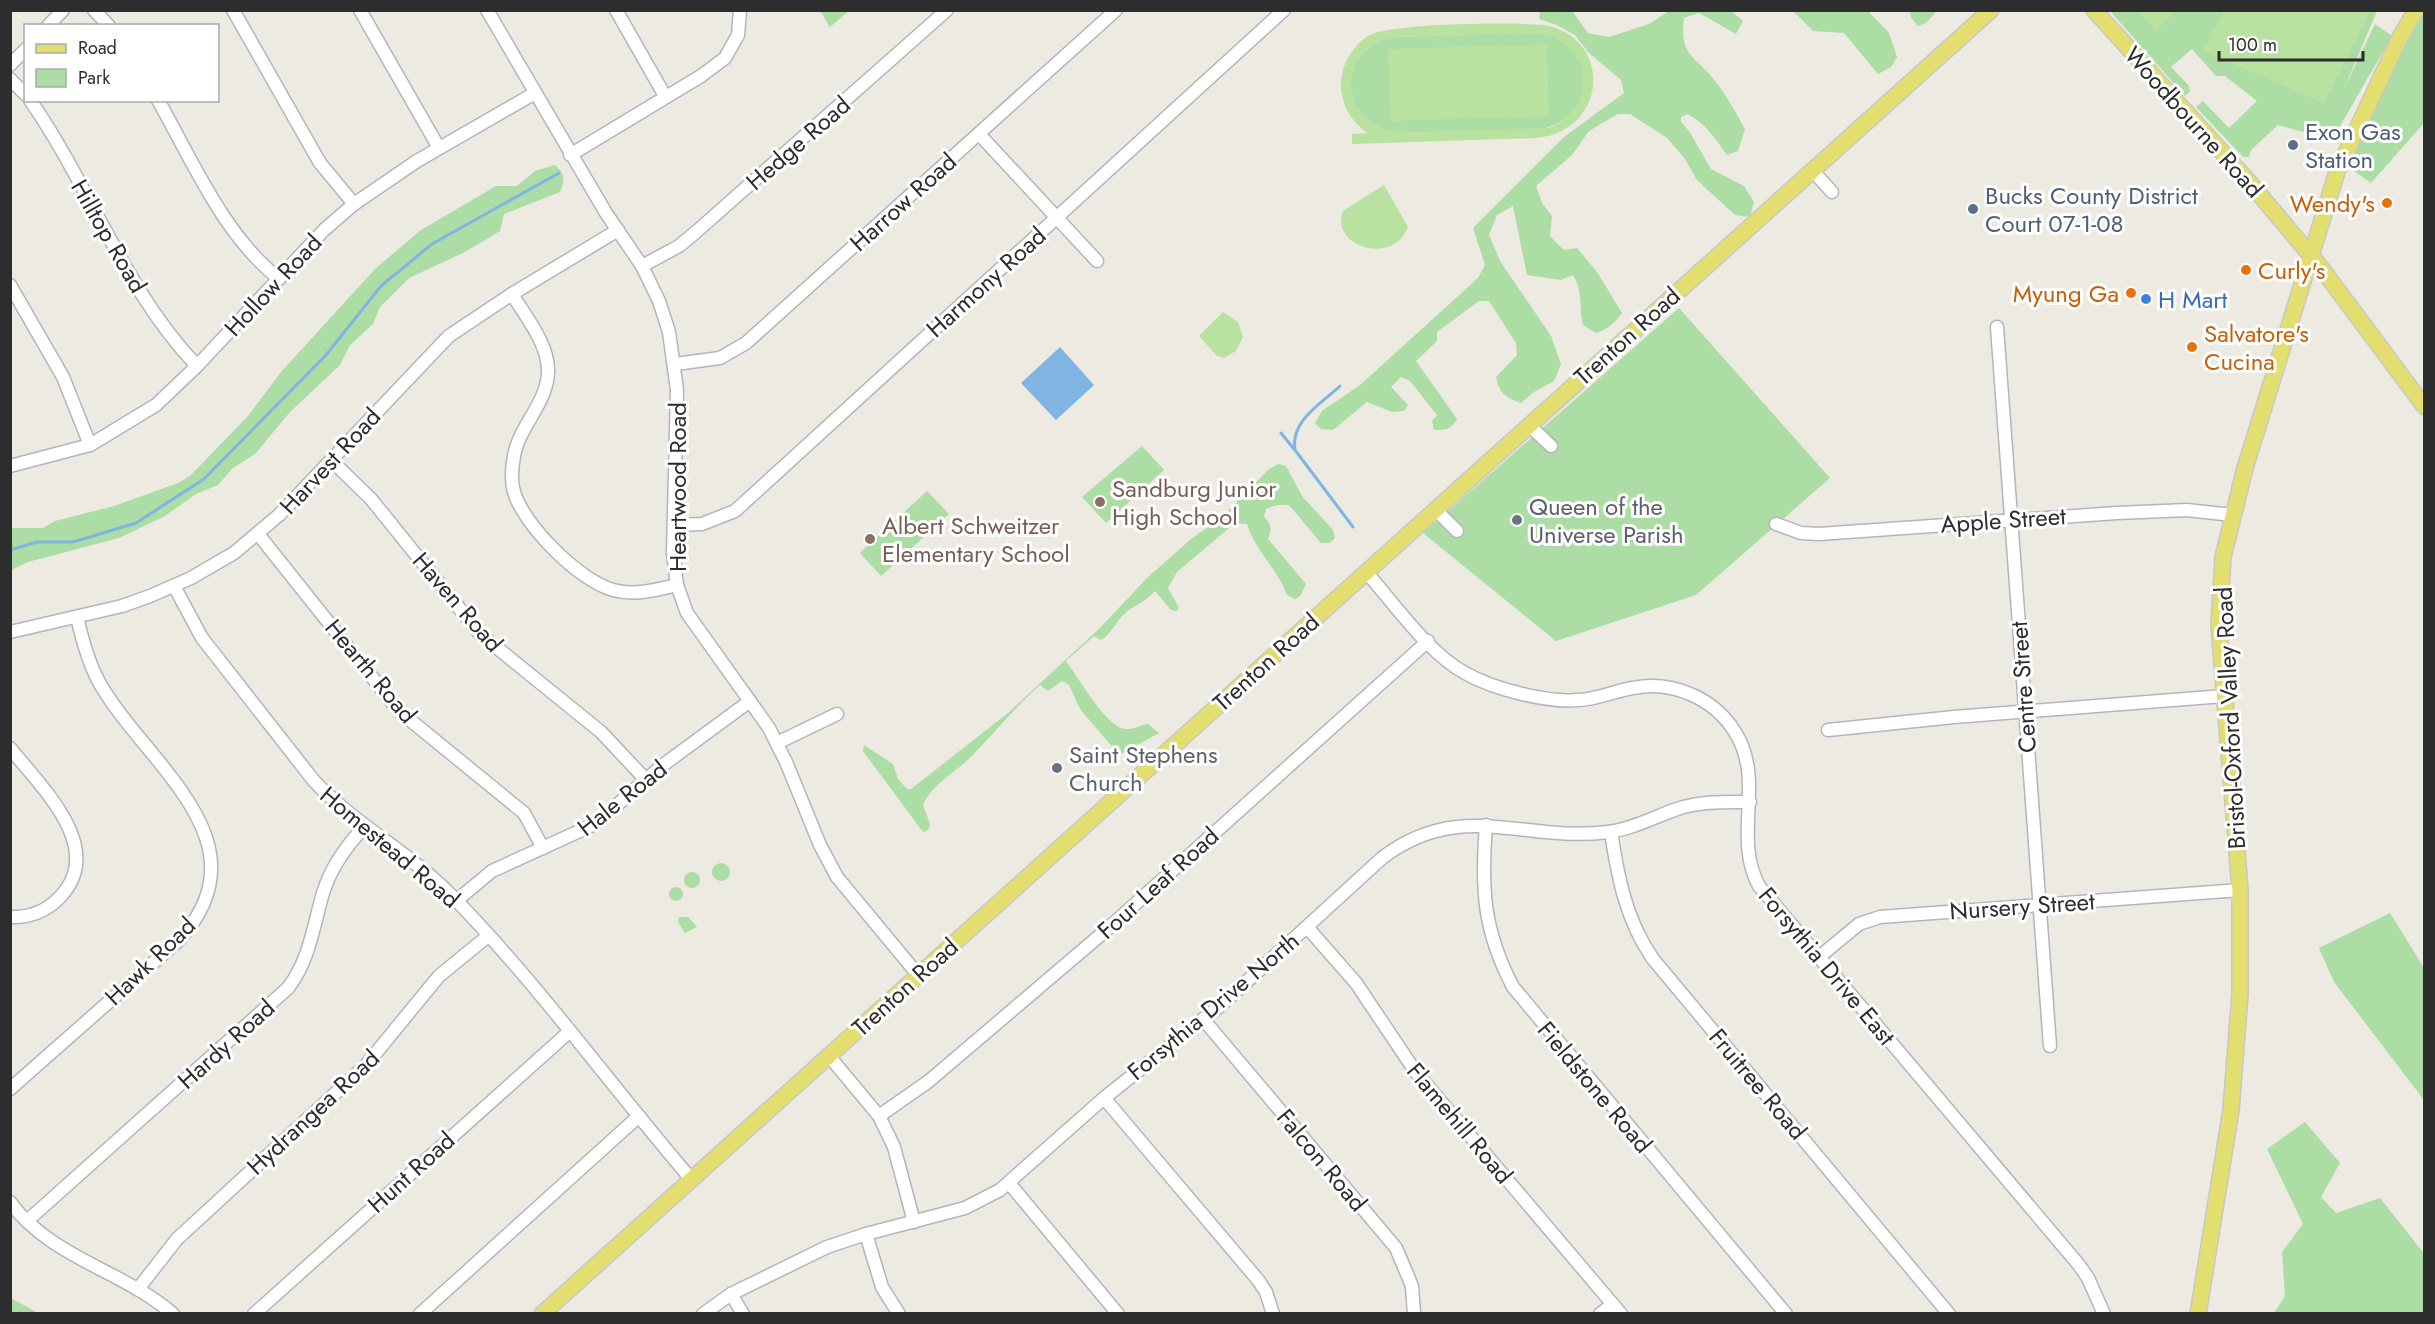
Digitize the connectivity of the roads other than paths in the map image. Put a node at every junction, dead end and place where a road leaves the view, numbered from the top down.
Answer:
1 (63, 10) edge
2 (94, 10) edge
3 (233, 10) edge
4 (360, 10) edge
5 (487, 10) edge
6 (616, 10) edge
7 (740, 10) edge
8 (948, 10) edge
9 (1116, 10) edge
10 (1284, 10) edge
11 (1991, 10) edge
12 (2094, 10) edge
13 (2416, 10) edge
14 (50, 24) edge
15 (107, 24) edge
16 (24, 51) edge
17 (10, 65) edge
18 (10, 80) edge
19 (24, 93) edge
20 (535, 93) junction
21 (665, 96) junction
22 (31, 102) edge
23 (159, 102) edge
24 (979, 134) junction
25 (439, 148) junction
26 (570, 155) junction
27 (1812, 170) junction
28 (1832, 192) dead end
29 (354, 204) junction
30 (1057, 218) junction
31 (618, 231) junction
32 (2310, 255) junction
33 (1097, 261) dead end
34 (642, 267) junction
35 (279, 279) junction
36 (10, 285) edge
37 (512, 294) junction
38 (1997, 327) dead end
39 (675, 364) junction
40 (197, 366) junction
41 (2424, 406) edge
42 (1529, 425) junction
43 (90, 445) junction
44 (1551, 446) dead end
45 (332, 461) junction
46 (10, 466) edge
47 (1436, 510) junction
48 (2232, 515) junction
49 (2011, 519) junction
50 (1776, 524) dead end
51 (674, 525) junction
52 (1457, 531) dead end
53 (258, 534) junction
54 (1366, 572) junction
55 (677, 585) junction
56 (174, 586) junction
57 (77, 617) junction
58 (10, 632) edge
59 (1428, 641) junction
60 (2224, 696) junction
61 (750, 701) junction
62 (2025, 711) junction
63 (837, 714) dead end
64 (1828, 730) dead end
65 (777, 743) junction
66 (10, 748) edge
67 (646, 780) junction
68 (1750, 802) junction
69 (1486, 825) junction
70 (365, 826) junction
71 (1611, 832) junction
72 (543, 848) junction
73 (2240, 890) junction
74 (456, 901) junction
75 (2038, 904) junction
76 (10, 917) edge
77 (1307, 927) junction
78 (488, 936) junction
79 (1818, 958) junction
80 (919, 976) junction
81 (1203, 1019) junction
82 (569, 1032) junction
83 (2050, 1046) dead end
84 (829, 1056) junction
85 (10, 1089) edge
86 (1104, 1098) junction
87 (639, 1116) junction
88 (879, 1116) junction
89 (691, 1179) junction
90 (1009, 1183) junction
91 (10, 1202) edge
92 (27, 1221) junction
93 (914, 1222) junction
94 (866, 1234) junction
95 (138, 1288) junction
96 (731, 1294) junction
97 (1617, 1309) edge
98 (173, 1314) edge
99 (254, 1314) edge
100 (420, 1314) edge
101 (542, 1314) edge
102 (703, 1314) edge
103 (743, 1314) edge
104 (899, 1314) edge
105 (1118, 1314) edge
106 (1273, 1314) edge
107 (1414, 1314) edge
108 (1600, 1314) edge
109 (1786, 1314) edge
110 (1949, 1314) edge
111 (2104, 1314) edge
112 (2198, 1314) edge

1 - 14 street
2 - 15 street
3 - 29 street
4 - 25 street
5 - 20 street, Heartwood Road
6 - 21 street
7 - 21 street
8 - 34 street, Hedge Road
9 - 24 street, Harrow Road
10 - 30 street, Harmony Road
11 - 27 main road, Trenton Road
12 - 32 main road, Woodbourne Road
13 - 32 main road, Bristol-Oxford Valley Road
16 - 17 street
18 - 19 street
20 - 25 street, Hollow Road
20 - 26 street, Heartwood Road
21 - 26 street
22 - 40 street, Hilltop Road
23 - 35 street
24 - 30 street
24 - 39 street, Harrow Road
25 - 29 street, Hollow Road
26 - 31 street, Heartwood Road
27 - 28 street
27 - 42 main road, Trenton Road
29 - 35 street, Hollow Road
30 - 33 street
30 - 51 street, Harmony Road
31 - 34 street, Heartwood Road
31 - 37 street, Harvest Road
32 - 41 main road, Woodbourne Road
32 - 48 main road, Bristol-Oxford Valley Road
34 - 39 street, Heartwood Road
35 - 40 street, Hollow Road
36 - 43 street
37 - 45 street, Harvest Road
37 - 55 street
38 - 49 street, Centre Street
39 - 51 street, Heartwood Road
40 - 43 street, Hollow Road
42 - 44 street
42 - 47 main road, Trenton Road
43 - 46 street, Hollow Road
45 - 53 street, Harvest Road
45 - 67 street, Haven Road
47 - 52 street
47 - 54 main road, Trenton Road
48 - 49 street, Apple Street
48 - 60 main road, Bristol-Oxford Valley Road
49 - 50 street, Apple Street
49 - 62 street, Centre Street
51 - 55 street, Heartwood Road
53 - 56 street, Harvest Road
53 - 72 street, Hearth Road
54 - 59 street, Forsythia Drive East
54 - 80 main road, Trenton Road
55 - 61 street, Heartwood Road
56 - 57 street, Harvest Road
56 - 70 street, Homestead Road
57 - 58 street, Harvest Road
57 - 85 street, Hawk Road
59 - 68 street, Forsythia Drive East
59 - 88 street, Four Leaf Road
60 - 62 street
60 - 73 main road, Bristol-Oxford Valley Road
61 - 65 street, Heartwood Road
61 - 67 street, Hale Road
62 - 64 street
62 - 75 street, Centre Street
63 - 65 street
65 - 80 street, Heartwood Road
66 - 76 street
67 - 72 street, Hale Road
68 - 71 street, Forsythia Drive North
68 - 79 street, Forsythia Drive East
69 - 71 street, Forsythia Drive North
69 - 77 street, Forsythia Drive North
69 - 109 street, Fieldstone Road
70 - 74 street, Homestead Road
70 - 92 street, Hardy Road
71 - 110 street, Fruitree Road
72 - 74 street, Hale Road
73 - 75 street, Nursery Street
73 - 112 main road, Bristol-Oxford Valley Road
74 - 78 street, Homestead Road
75 - 79 street, Nursery Street
75 - 83 street, Centre Street
77 - 81 street, Forsythia Drive North
77 - 97 street, Flamehill Road
78 - 82 street, Homestead Road
78 - 95 street, Hydrangea Road
79 - 111 street, Forsythia Drive East
80 - 84 main road, Trenton Road
81 - 86 street, Forsythia Drive North
81 - 107 street, Falcon Road
82 - 87 street, Homestead Road
82 - 99 street, Hunt Road
84 - 88 street
84 - 89 main road, Trenton Road
86 - 90 street, Forsythia Drive North
86 - 106 street
87 - 89 street, Homestead Road
87 - 100 street
88 - 93 street
89 - 101 main road, Trenton Road
90 - 93 street, Forsythia Drive North
90 - 105 street
91 - 92 street
92 - 95 street
93 - 94 street, Forsythia Drive North
94 - 96 street, Forsythia Drive North
94 - 104 street
95 - 98 street
96 - 102 street, Forsythia Drive North
96 - 103 street
97 - 108 street

